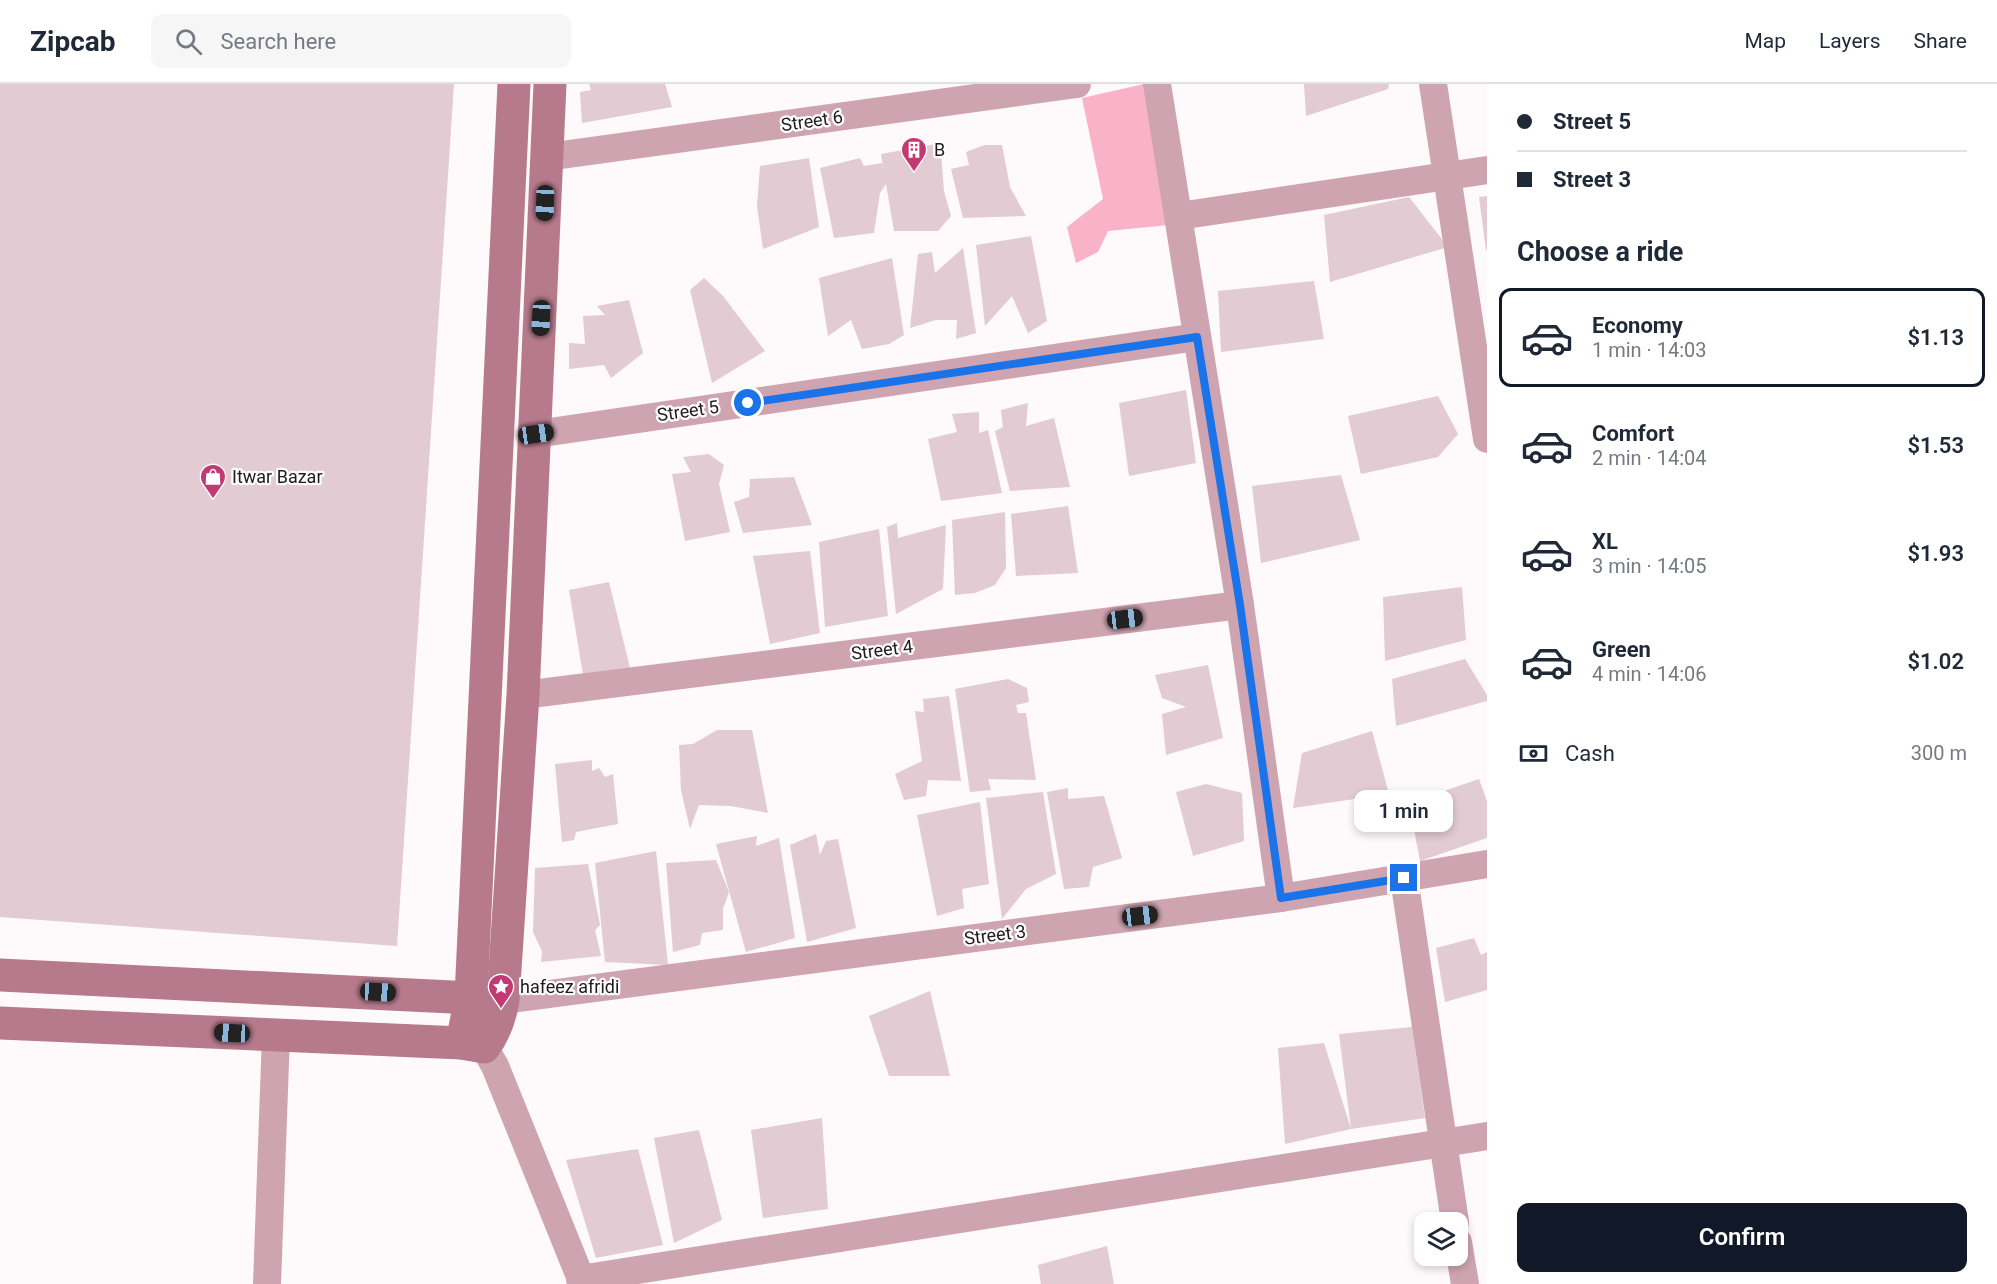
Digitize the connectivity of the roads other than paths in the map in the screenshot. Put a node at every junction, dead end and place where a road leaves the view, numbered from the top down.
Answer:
1 (514, 84) edge
2 (550, 84) edge
3 (1077, 84) edge
4 (1157, 84) edge
5 (1433, 84) edge
6 (547, 157) junction
7 (1487, 170) edge
8 (1448, 176) junction
9 (1179, 216) junction
10 (1197, 337) junction
11 (536, 434) junction
12 (1487, 440) edge
13 (1240, 605) junction
14 (523, 695) junction
15 (1487, 864) edge
16 (1404, 878) junction
17 (1281, 898) junction
18 (0, 975) edge
19 (55, 977) junction
20 (471, 997) junction
21 (503, 1000) junction
22 (0, 1023) edge
23 (55, 1025) junction
24 (276, 1035) junction
25 (473, 1045) junction
26 (1487, 1136) edge
27 (1443, 1143) junction
28 (1453, 1212) edge
29 (1461, 1266) edge
30 (581, 1282) edge
31 (267, 1284) edge
32 (1464, 1284) edge

1 - 20 main road
2 - 6 main road
3 - 6 street, Street 6
4 - 9 street
5 - 8 street
6 - 11 main road
7 - 8 street
8 - 9 street
8 - 12 street
9 - 10 street
10 - 11 street, Street 5
10 - 13 street
11 - 14 main road
13 - 14 street, Street 4
13 - 17 street
14 - 21 main road
15 - 16 street, Street 3
16 - 17 street, Street 3
16 - 27 street
17 - 21 street, Street 3
18 - 19 main road
19 - 20 main road
19 - 23 main road
20 - 21 main road
20 - 25 main road
21 - 25 main road
22 - 23 main road
23 - 24 main road
24 - 25 main road
24 - 31 street
25 - 30 street
26 - 27 street
27 - 28 street
27 - 30 street
29 - 32 street

